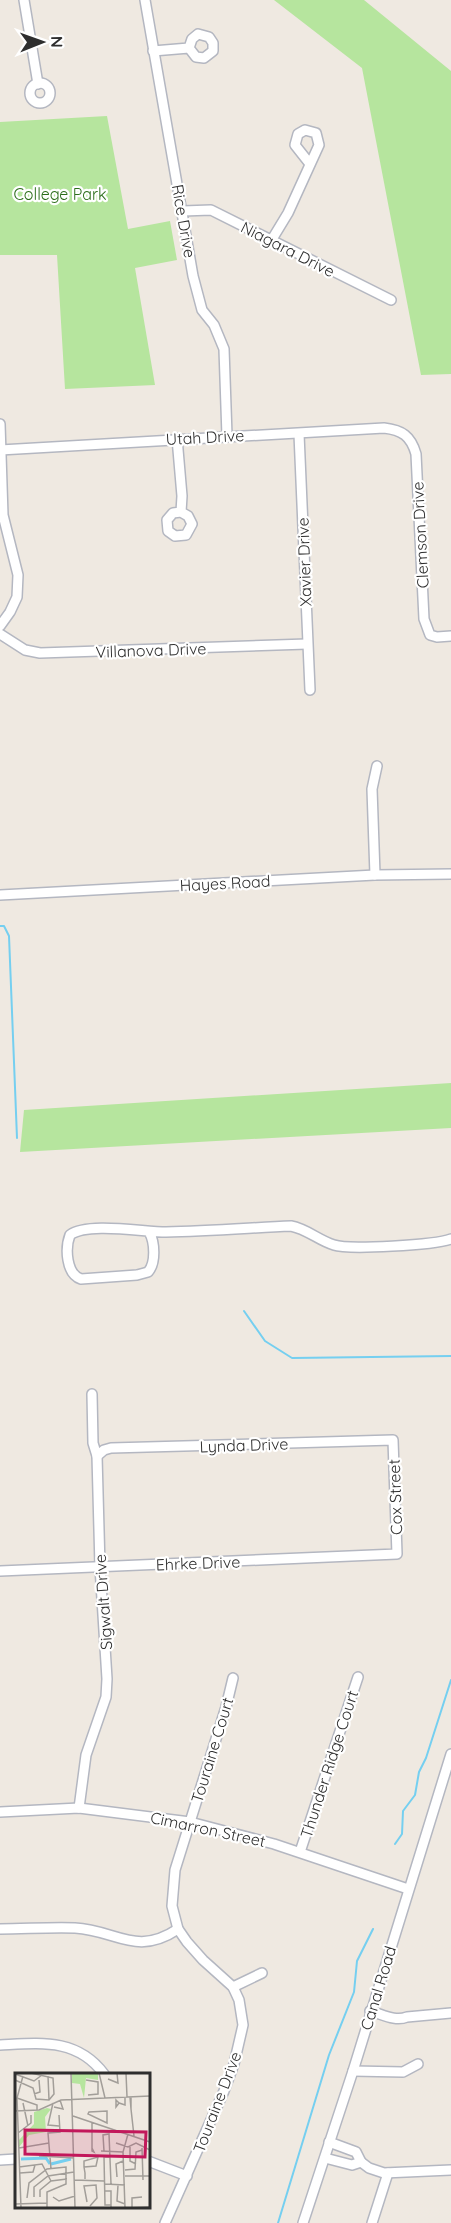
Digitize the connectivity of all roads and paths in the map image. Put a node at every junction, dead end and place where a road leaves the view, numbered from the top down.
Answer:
1 (24, 0) edge
2 (145, 0) edge
3 (189, 48) dead end
4 (153, 51) junction
5 (38, 84) dead end
6 (309, 164) dead end
7 (183, 211) junction
8 (271, 241) junction
9 (391, 300) dead end
10 (0, 424) edge
11 (299, 434) junction
12 (227, 436) junction
13 (408, 437) joint
14 (177, 438) junction
15 (1, 450) edge
16 (181, 512) dead end
17 (0, 626) edge
18 (0, 634) edge
19 (451, 636) edge
20 (307, 644) junction
21 (310, 690) dead end
22 (377, 766) dead end
23 (451, 874) edge
24 (375, 875) junction
25 (0, 895) edge
26 (149, 1232) junction
27 (451, 1239) edge
28 (92, 1394) dead end
29 (393, 1440) joint
30 (97, 1456) junction
31 (397, 1554) joint
32 (100, 1567) junction
33 (0, 1571) edge
34 (358, 1677) dead end
35 (232, 1678) dead end
36 (451, 1754) edge
37 (79, 1808) junction
38 (0, 1812) edge
39 (190, 1822) junction
40 (300, 1852) junction
41 (408, 1889) junction
42 (0, 1929) edge
43 (178, 1929) junction
44 (262, 1973) dead end
45 (232, 1987) junction
46 (370, 2011) junction
47 (451, 2013) edge
48 (0, 2045) edge
49 (418, 2064) dead end
50 (353, 2071) junction
51 (103, 2073) edge
52 (329, 2142) junction
53 (325, 2158) junction
54 (15, 2159) edge
55 (0, 2160) edge
56 (150, 2162) edge
57 (361, 2162) junction
58 (451, 2170) edge
59 (388, 2173) junction
60 (187, 2176) junction
61 (165, 2223) edge
62 (303, 2223) edge
63 (372, 2223) edge

1 - 5 street
2 - 4 street, Rice Drive
3 - 4 street
4 - 7 street, Rice Drive
6 - 8 street
7 - 8 street, Niagara Drive
7 - 12 street, Rice Drive
8 - 9 street, Niagara Drive
10 - 15 street
11 - 12 street, Utah Drive
11 - 13 street, Utah Drive
11 - 20 street, Xavier Drive
12 - 14 street, Utah Drive
13 - 19 street, Clemson Drive
14 - 15 street, Utah Drive
14 - 16 street
15 - 17 street
18 - 20 street, Villanova Drive
20 - 21 street, Xavier Drive
22 - 24 street
23 - 24 street, Hayes Road
24 - 25 street, Hayes Road
26 - 26 street
26 - 27 street
28 - 30 street, Sigwalt Drive
29 - 30 street, Lynda Drive
29 - 31 street, Cox Street
30 - 32 street, Sigwalt Drive
31 - 32 street, Ehrke Drive
32 - 33 street, Ehrke Drive
32 - 37 street, Sigwalt Drive
34 - 40 street, Thunder Ridge Court
35 - 39 street, Touraine Court
36 - 41 street, Canal Road
37 - 38 street, Cimarron Street
37 - 39 street, Cimarron Street
39 - 40 street, Cimarron Street
39 - 43 street, Touraine Drive
40 - 41 street, Cimarron Street
41 - 46 street, Canal Road
42 - 43 street
43 - 45 street, Touraine Drive
44 - 45 street
45 - 60 street, Touraine Drive
46 - 47 street
46 - 50 street, Canal Road
48 - 51 street
49 - 50 street
50 - 52 street, Canal Road
52 - 53 street, Canal Road
52 - 57 street
53 - 57 street
53 - 62 street, Canal Road
54 - 55 street
56 - 60 street
57 - 59 street
58 - 59 street
59 - 63 street
60 - 61 street, Touraine Drive

